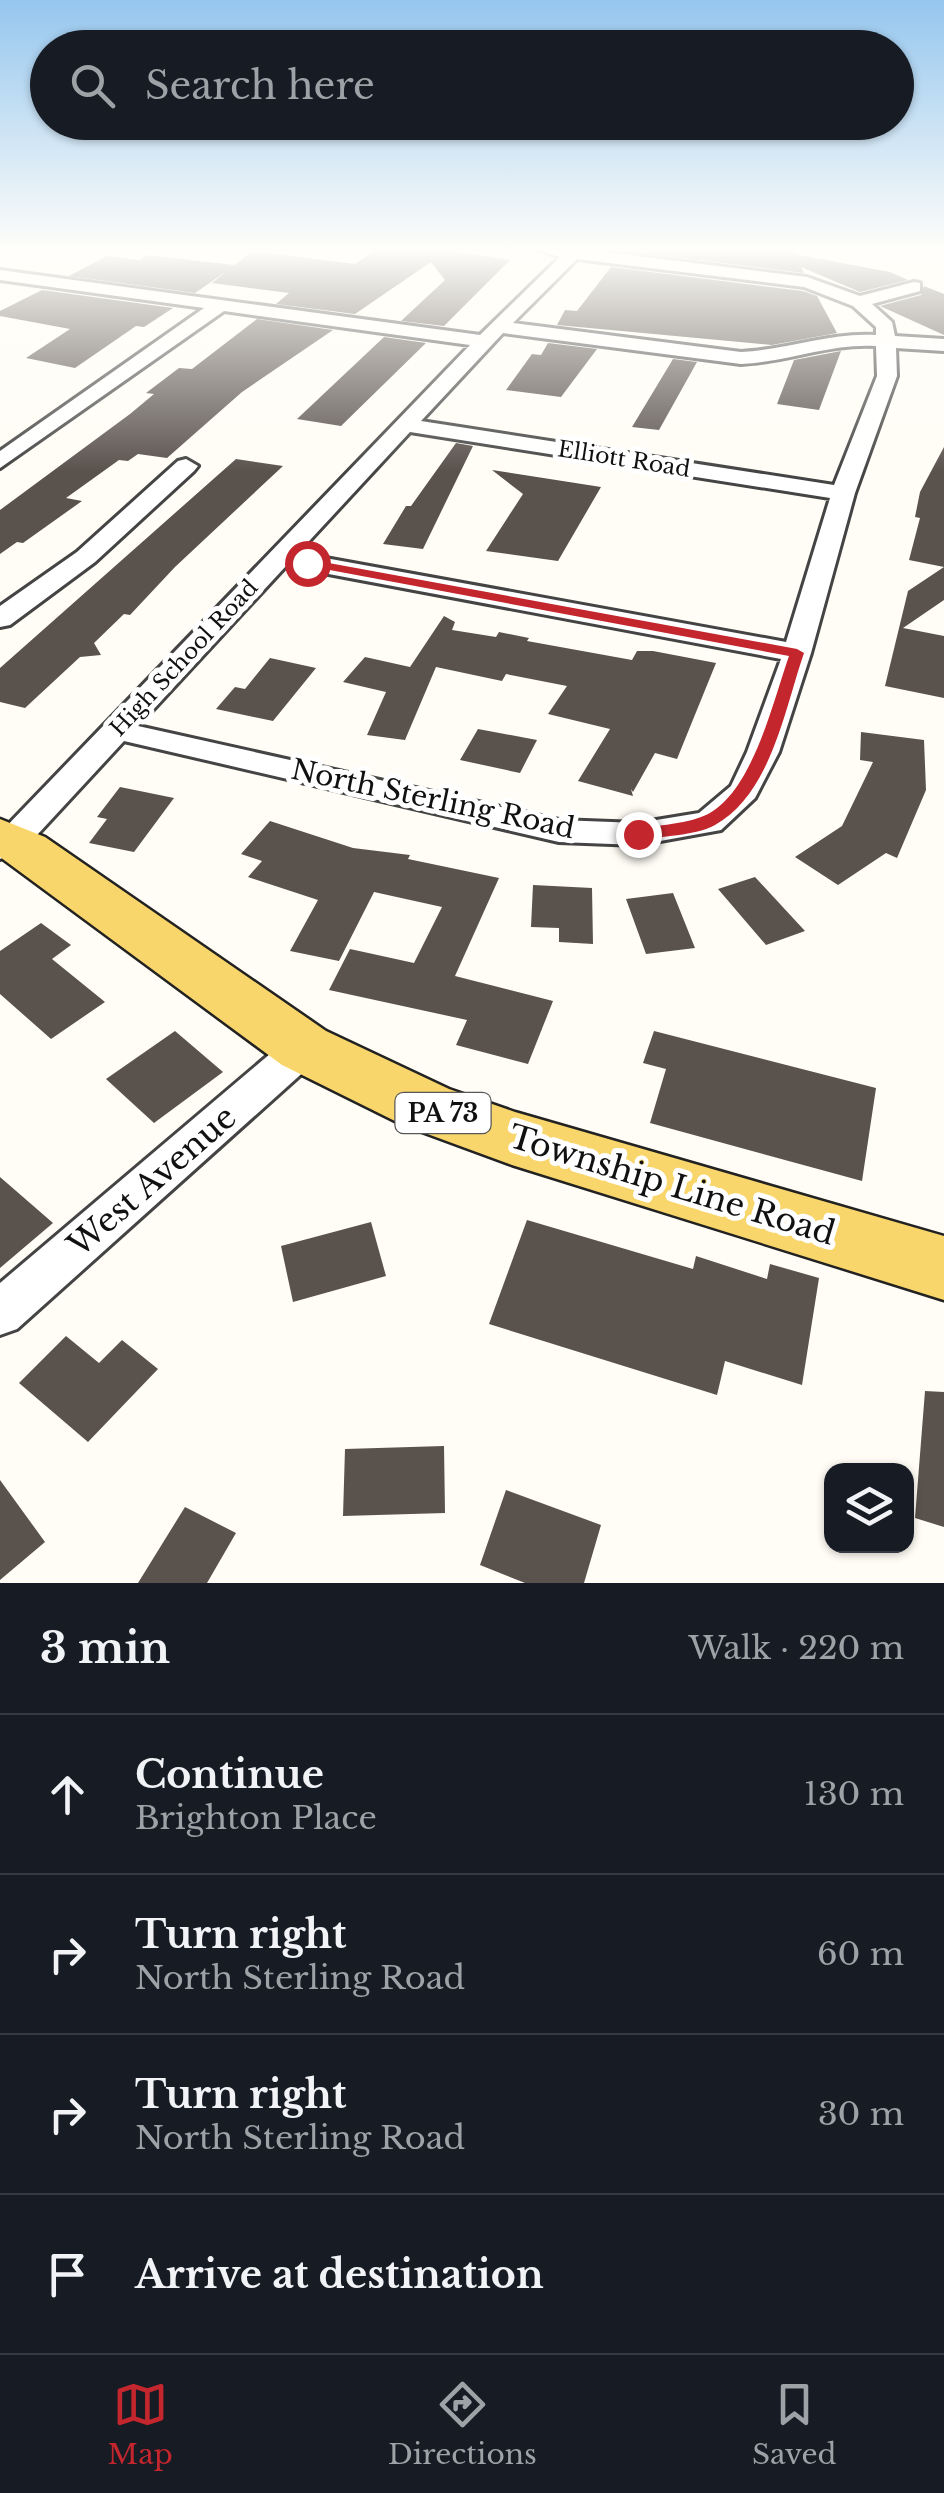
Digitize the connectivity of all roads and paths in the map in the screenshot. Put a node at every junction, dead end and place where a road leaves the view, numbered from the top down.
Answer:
1 (196, 324) edge
2 (393, 324) edge
3 (500, 324) edge
4 (883, 324) edge
5 (491, 334) junction
6 (887, 338) junction
7 (944, 344) edge
8 (406, 425) junction
9 (0, 461) edge
10 (186, 466) dead end
11 (843, 493) junction
12 (278, 558) junction
13 (0, 619) edge
14 (797, 653) junction
15 (117, 730) junction
16 (4, 842) edge
17 (304, 1048) junction
18 (944, 1268) edge
19 (0, 1314) edge

1 - 9 street
2 - 5 street
3 - 5 street, High School Road
4 - 6 street
5 - 6 street
5 - 8 street, High School Road
6 - 7 street
6 - 11 street, North Sterling Road
8 - 11 street, Elliott Road
8 - 12 street, High School Road
10 - 13 street
11 - 14 street, North Sterling Road
12 - 14 street
12 - 15 street, High School Road
14 - 15 street, North Sterling Road
15 - 16 street, High School Road
16 - 17 main road, Township Line Road / PA 73
17 - 18 main road, Township Line Road / PA 73
17 - 19 street, West Avenue

